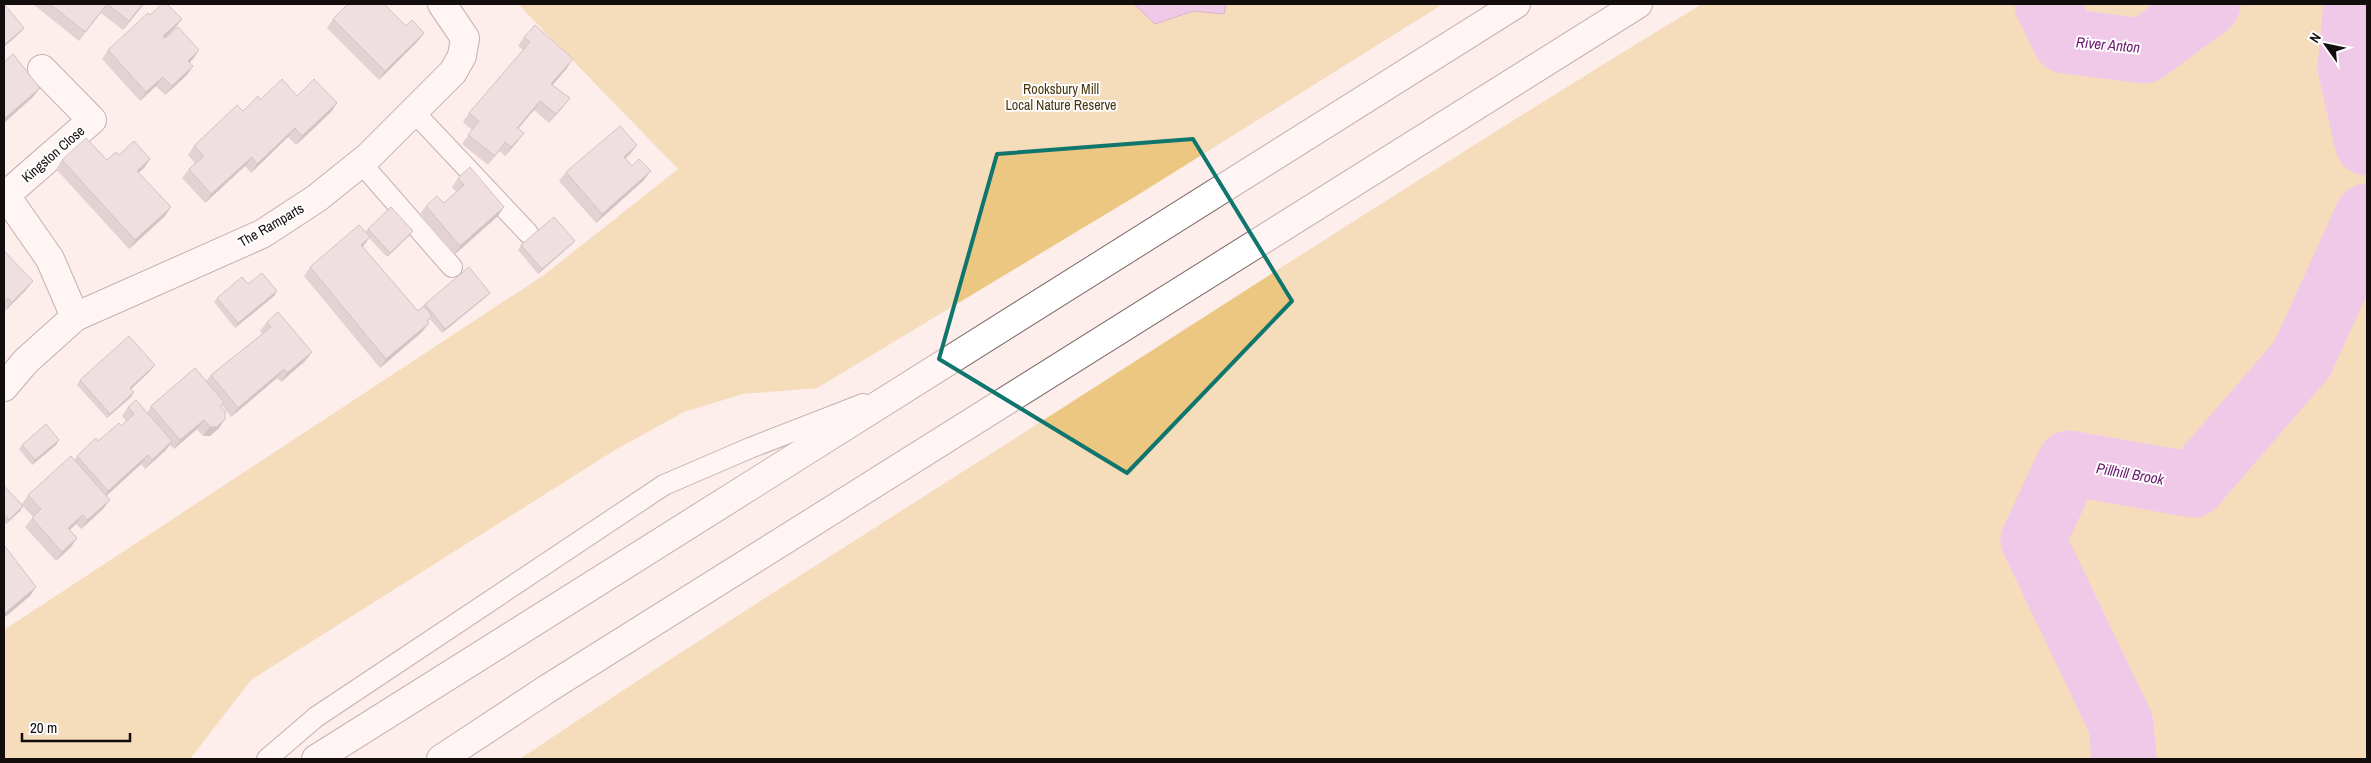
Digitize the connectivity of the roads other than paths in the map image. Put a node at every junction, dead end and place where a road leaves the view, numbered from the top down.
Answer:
1 (442, 4) edge
2 (1516, 4) edge
3 (1638, 4) edge
4 (42, 70) dead end
5 (414, 112) junction
6 (361, 163) junction
7 (5, 194) edge
8 (528, 233) dead end
9 (452, 267) dead end
10 (75, 316) junction
11 (4, 387) edge
12 (905, 388) junction
13 (267, 759) edge
14 (316, 759) edge
15 (441, 759) edge

1 - 5 main road, The Ramparts
2 - 12 main road
3 - 15 main road
4 - 7 main road, Kingston Close
5 - 6 main road, The Ramparts
5 - 8 lane
6 - 9 lane
6 - 10 main road, The Ramparts
7 - 10 main road, Kingston Close
10 - 11 main road, The Ramparts
12 - 13 lane
12 - 14 main road

